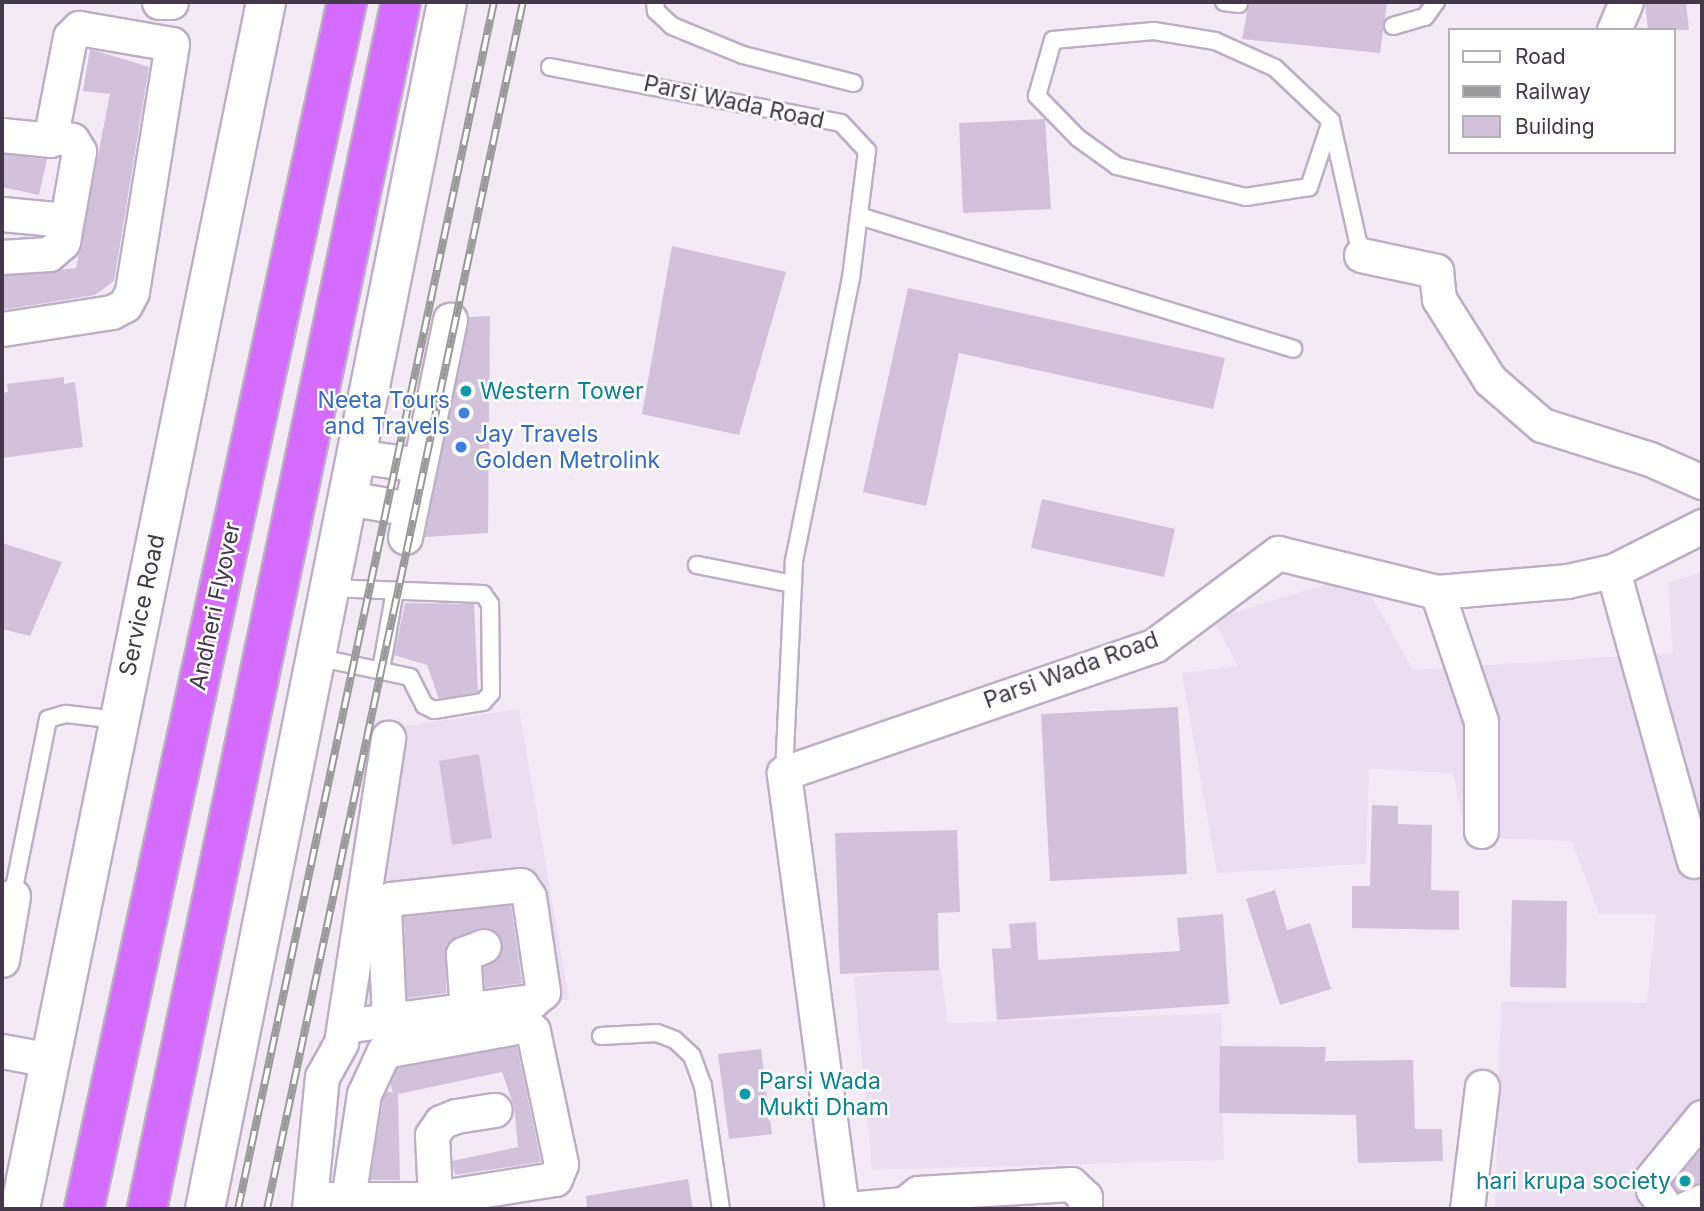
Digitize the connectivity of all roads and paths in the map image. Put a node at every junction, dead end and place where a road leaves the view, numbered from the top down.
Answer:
1 (159, 2) edge
2 (171, 2) edge
3 (267, 2) edge
4 (347, 2) edge
5 (401, 2) edge
6 (447, 2) edge
7 (655, 2) edge
8 (1436, 2) edge
9 (1626, 2) edge
10 (1393, 26) dead end
11 (1615, 28) edge
12 (550, 67) dead end
13 (854, 83) dead end
14 (1331, 121) junction
15 (2, 135) edge
16 (53, 136) junction
17 (2, 214) edge
18 (859, 216) junction
19 (66, 220) junction
20 (1362, 255) joint
21 (2, 257) edge
22 (450, 320) dead end
23 (2, 329) edge
24 (1293, 349) dead end
25 (356, 456) junction
26 (419, 465) junction
27 (1702, 482) edge
28 (348, 498) junction
29 (1702, 526) edge
30 (697, 565) dead end
31 (1613, 570) junction
32 (793, 584) junction
33 (329, 588) junction
34 (395, 591) junction
35 (1437, 593) junction
36 (316, 657) junction
37 (381, 670) junction
38 (118, 720) junction
39 (388, 738) dead end
40 (784, 773) junction
41 (1481, 831) dead end
42 (1694, 861) dead end
43 (14, 889) joint
44 (484, 946) dead end
45 (2, 960) edge
46 (467, 1010) junction
47 (389, 1020) junction
48 (344, 1026) junction
49 (601, 1035) dead end
50 (2, 1051) edge
51 (50, 1060) junction
52 (1482, 1087) dead end
53 (495, 1110) dead end
54 (1702, 1117) edge
55 (435, 1198) junction
56 (348, 1199) junction
57 (1702, 1201) edge
58 (309, 1204) edge
59 (1656, 1204) edge
60 (904, 1206) edge
61 (20, 1209) edge
62 (84, 1209) edge
63 (146, 1209) edge
64 (205, 1209) edge
65 (721, 1209) edge
66 (842, 1209) edge
67 (848, 1209) edge
68 (1085, 1209) edge
69 (1467, 1209) edge

1 - 2 street
3 - 38 street, Service Road
4 - 62 highway, Andheri Flyover
5 - 63 highway
6 - 25 street
7 - 13 lane
8 - 10 lane
9 - 11 street
12 - 18 lane, Parsi Wada Road
14 - 14 lane
14 - 20 lane
15 - 16 street
16 - 19 street
16 - 23 street
17 - 19 street
18 - 24 lane
18 - 32 lane, Parsi Wada Road
19 - 21 street
20 - 27 street
22 - 26 street
25 - 26 street
25 - 28 street
26 - 28 street
28 - 33 street
29 - 31 street, Parsi Wada Road
30 - 32 lane
31 - 35 street, Parsi Wada Road
31 - 42 street
32 - 40 lane, Parsi Wada Road
33 - 34 lane
33 - 36 street
34 - 37 lane
34 - 37 lane
35 - 40 street, Parsi Wada Road
35 - 41 street
36 - 37 lane
36 - 64 street
38 - 43 lane
38 - 51 street, Service Road
39 - 48 street
40 - 66 street, Parsi Wada Road
43 - 45 street
44 - 46 street
46 - 47 street
46 - 47 street
47 - 48 street
48 - 58 street
49 - 65 lane
50 - 51 street
51 - 61 street, Service Road
52 - 69 street
53 - 55 street
54 - 59 street
55 - 56 street
55 - 56 street
56 - 58 street
57 - 59 street
60 - 67 street
60 - 68 street

